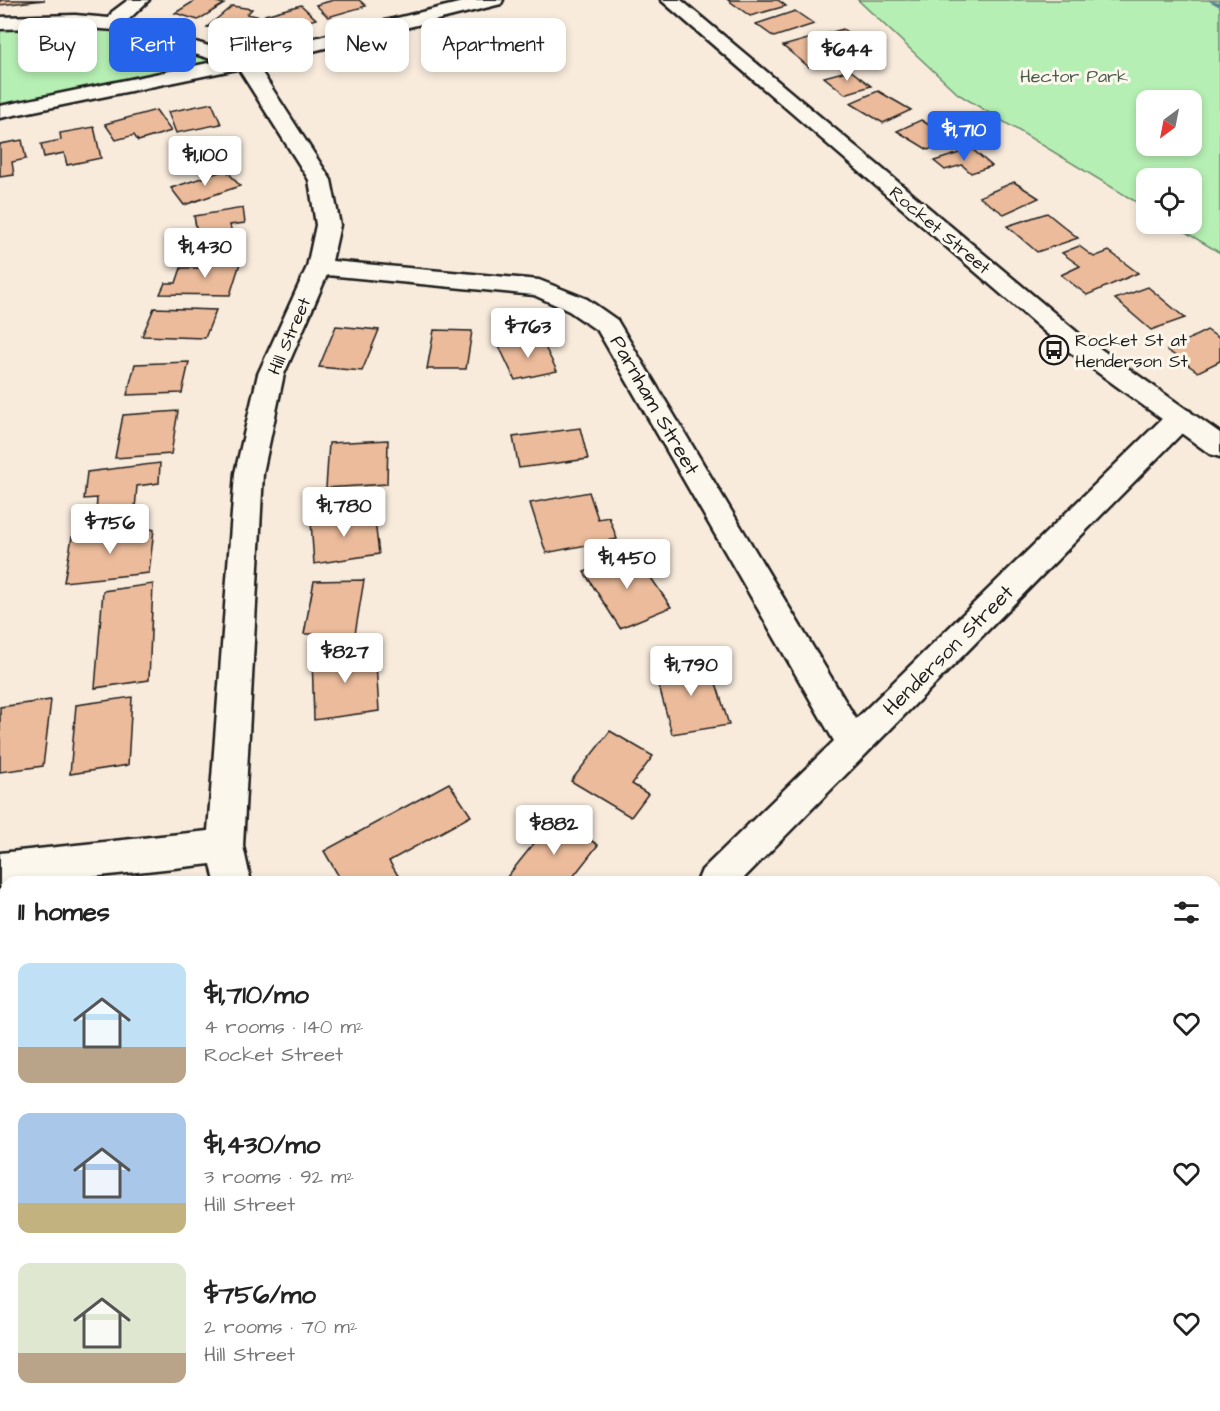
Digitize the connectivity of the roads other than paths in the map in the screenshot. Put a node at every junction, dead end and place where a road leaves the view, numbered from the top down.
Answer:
1 (140, 0) edge
2 (494, 0) edge
3 (670, 0) edge
4 (118, 18) edge
5 (0, 23) edge
6 (109, 23) edge
7 (313, 45) edge
8 (208, 69) edge
9 (251, 72) edge
10 (0, 112) edge
11 (319, 267) junction
12 (1180, 418) junction
13 (1220, 447) edge
14 (853, 744) junction
15 (225, 846) junction
16 (0, 870) edge
17 (232, 876) edge
18 (721, 876) edge

1 - 4 street
2 - 7 street
3 - 12 street, Rocket Street
5 - 6 street, Hill Street
8 - 10 street
9 - 11 street, Hill Street
11 - 14 street, Parnham Street
11 - 15 street, Hill Street
12 - 13 street, Rocket Street
12 - 14 street, Henderson Street
14 - 18 street, Henderson Street
15 - 16 street
15 - 17 street, Hill Street

